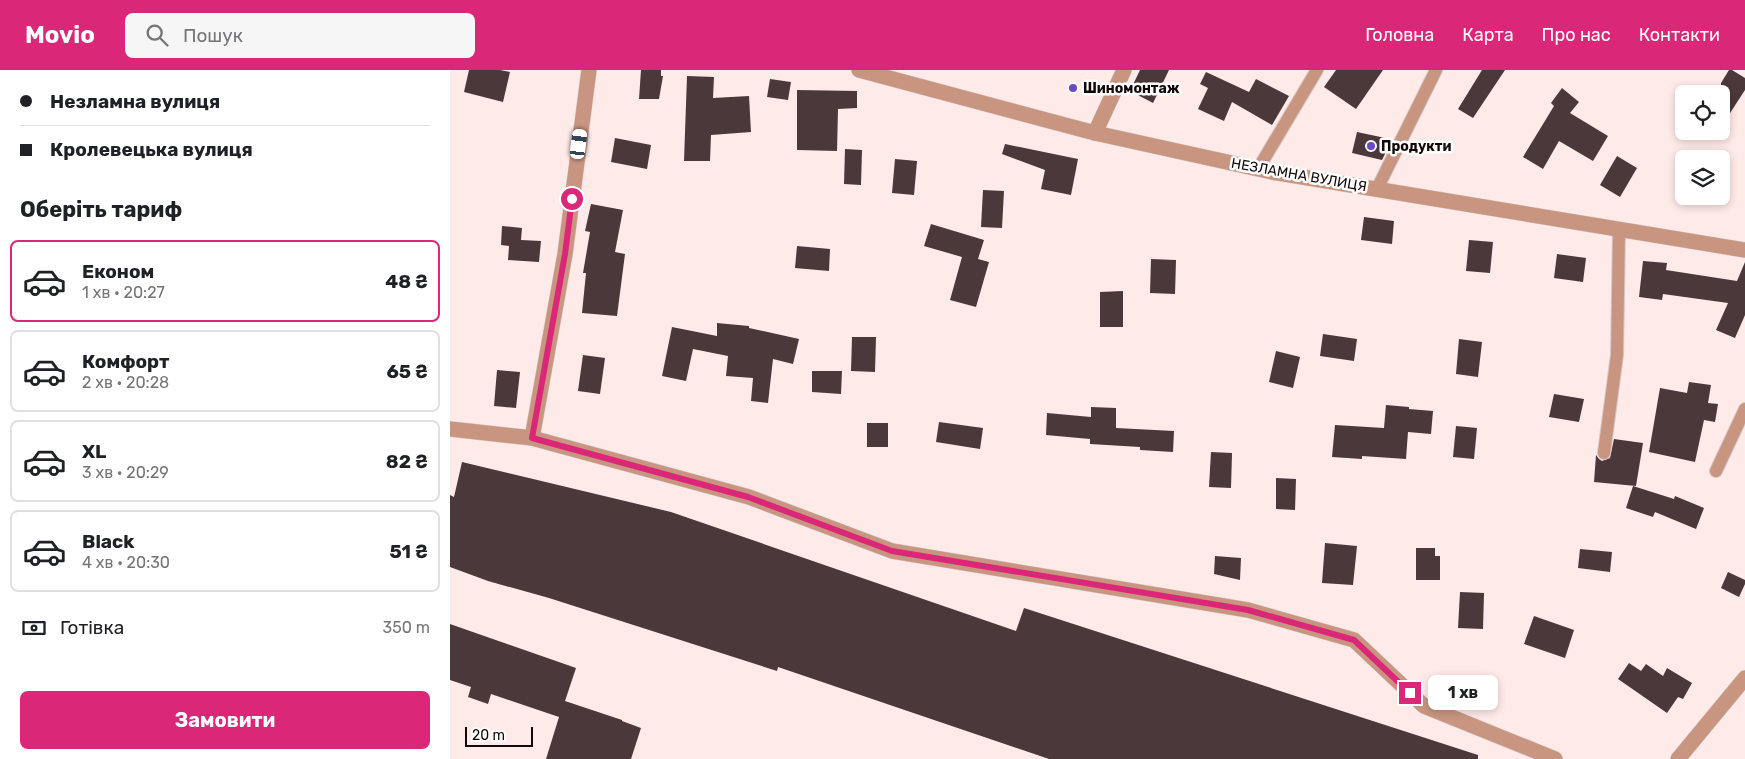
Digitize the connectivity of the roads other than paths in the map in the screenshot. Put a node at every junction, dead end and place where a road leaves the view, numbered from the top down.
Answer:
1 (588, 70) edge
2 (859, 70) edge
3 (1124, 70) edge
4 (1318, 70) edge
5 (1436, 70) edge
6 (1095, 133) junction
7 (1258, 169) junction
8 (1376, 189) junction
9 (1619, 230) junction
10 (1745, 250) edge
11 (1745, 409) edge
12 (450, 429) edge
13 (532, 438) junction
14 (1604, 453) dead end
15 (1716, 471) dead end
16 (1744, 681) edge
17 (1555, 759) edge
18 (1678, 759) edge

1 - 13 street
2 - 6 street, НЕЗЛАМНА ВУЛИЦЯ
3 - 6 street
4 - 7 lane
5 - 8 lane
6 - 7 street, НЕЗЛАМНА ВУЛИЦЯ
7 - 8 street, НЕЗЛАМНА ВУЛИЦЯ
8 - 9 street, НЕЗЛАМНА ВУЛИЦЯ
9 - 10 street, НЕЗЛАМНА ВУЛИЦЯ
9 - 14 lane
11 - 15 lane
12 - 13 street
13 - 17 street
16 - 18 street

